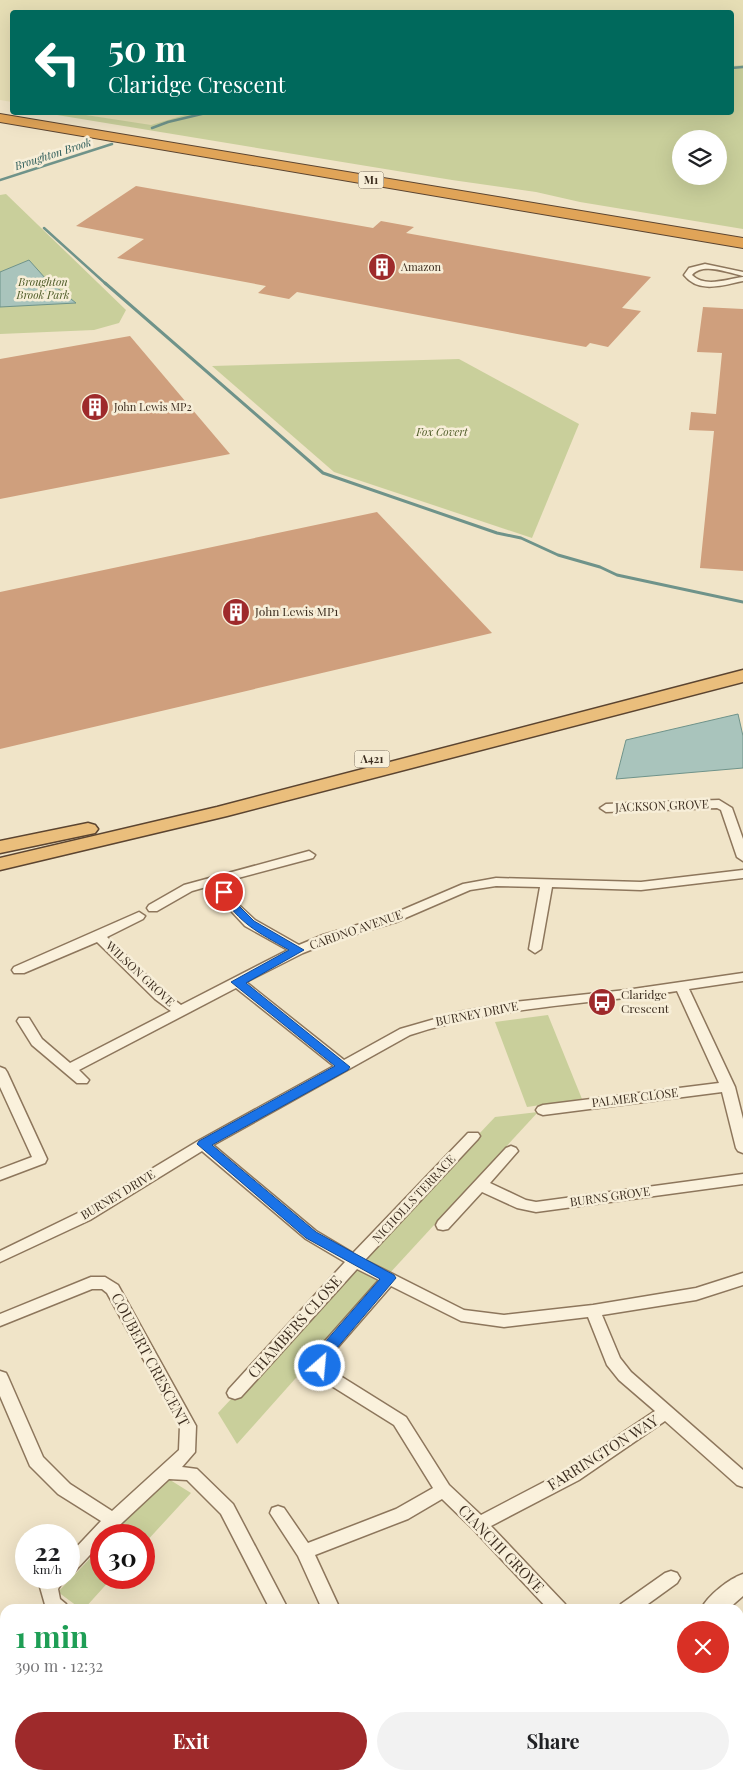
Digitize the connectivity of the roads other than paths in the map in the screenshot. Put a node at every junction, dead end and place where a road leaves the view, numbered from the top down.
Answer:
1 (39, 115) edge
2 (0, 118) edge
3 (743, 234) edge
4 (743, 243) edge
5 (725, 271) junction
6 (743, 274) edge
7 (743, 279) edge
8 (726, 282) junction
9 (743, 664) edge
10 (743, 676) edge
11 (606, 808) dead end
12 (0, 847) edge
13 (309, 855) dead end
14 (743, 857) edge
15 (0, 864) edge
16 (743, 874) edge
17 (216, 880) junction
18 (546, 883) junction
19 (152, 908) dead end
20 (139, 916) dead end
21 (99, 936) junction
22 (535, 949) dead end
23 (298, 950) junction
24 (19, 970) dead end
25 (743, 977) edge
26 (237, 982) junction
27 (682, 987) junction
28 (180, 1012) junction
29 (24, 1021) dead end
30 (344, 1067) junction
31 (69, 1069) junction
32 (0, 1072) edge
33 (82, 1080) dead end
34 (728, 1087) junction
35 (543, 1110) dead end
36 (473, 1136) dead end
37 (203, 1144) junction
38 (743, 1148) edge
39 (511, 1151) dead end
40 (0, 1175) edge
41 (743, 1179) edge
42 (481, 1185) junction
43 (443, 1225) dead end
44 (0, 1257) edge
45 (355, 1261) junction
46 (389, 1278) junction
47 (743, 1279) edge
48 (593, 1310) junction
49 (0, 1320) edge
50 (0, 1377) edge
51 (235, 1393) dead end
52 (666, 1412) junction
53 (164, 1472) junction
54 (743, 1480) edge
55 (443, 1490) junction
56 (278, 1513) dead end
57 (113, 1520) junction
58 (479, 1524) junction
59 (305, 1552) junction
60 (80, 1554) edge
61 (670, 1578) dead end
62 (743, 1583) edge
63 (50, 1589) edge
64 (53, 1604) edge
65 (276, 1604) edge
66 (328, 1604) edge
67 (554, 1604) edge
68 (634, 1604) edge
69 (718, 1604) edge

1 - 3 highway, M1
2 - 4 highway, M1
5 - 6 street
5 - 8 street
5 - 8 street
7 - 8 street
9 - 12 highway, A421
10 - 15 highway, A421
11 - 14 street, JACKSON GROVE
13 - 17 street
16 - 18 street, CARDNO AVENUE
17 - 19 street
17 - 23 street
18 - 22 street
18 - 23 street, CARDNO AVENUE
20 - 21 street, WILSON GROVE
21 - 24 street, WILSON GROVE
21 - 28 street, WILSON GROVE
23 - 26 street, CARDNO AVENUE
25 - 27 street, BURNEY DRIVE
26 - 28 street, CARDNO AVENUE
26 - 30 street
27 - 30 street, BURNEY DRIVE
27 - 34 street
28 - 31 street, CARDNO AVENUE
29 - 31 street
30 - 37 street, BURNEY DRIVE
31 - 33 street
32 - 40 street
34 - 35 street, PALMER CLOSE
34 - 38 street
36 - 45 street, NICHOLLS TERRACE
37 - 44 street, BURNEY DRIVE
37 - 45 street
39 - 42 street
41 - 42 street, BURNS GROVE
42 - 43 street
45 - 46 street
45 - 51 street, CHAMBERS CLOSE
46 - 48 street
46 - 55 street, CIANCHI GROVE
47 - 48 street
48 - 52 street, FARRINGTON WAY
49 - 53 street, COUBERT CRESCENT
50 - 57 street
52 - 54 street
52 - 58 street, FARRINGTON WAY
53 - 57 street, COUBERT CRESCENT
53 - 65 street
55 - 58 street, CIANCHI GROVE
55 - 59 street
56 - 59 street
57 - 60 street, COUBERT CRESCENT
58 - 67 street, CIANCHI GROVE
59 - 66 street
61 - 68 street
62 - 69 street
63 - 64 street

